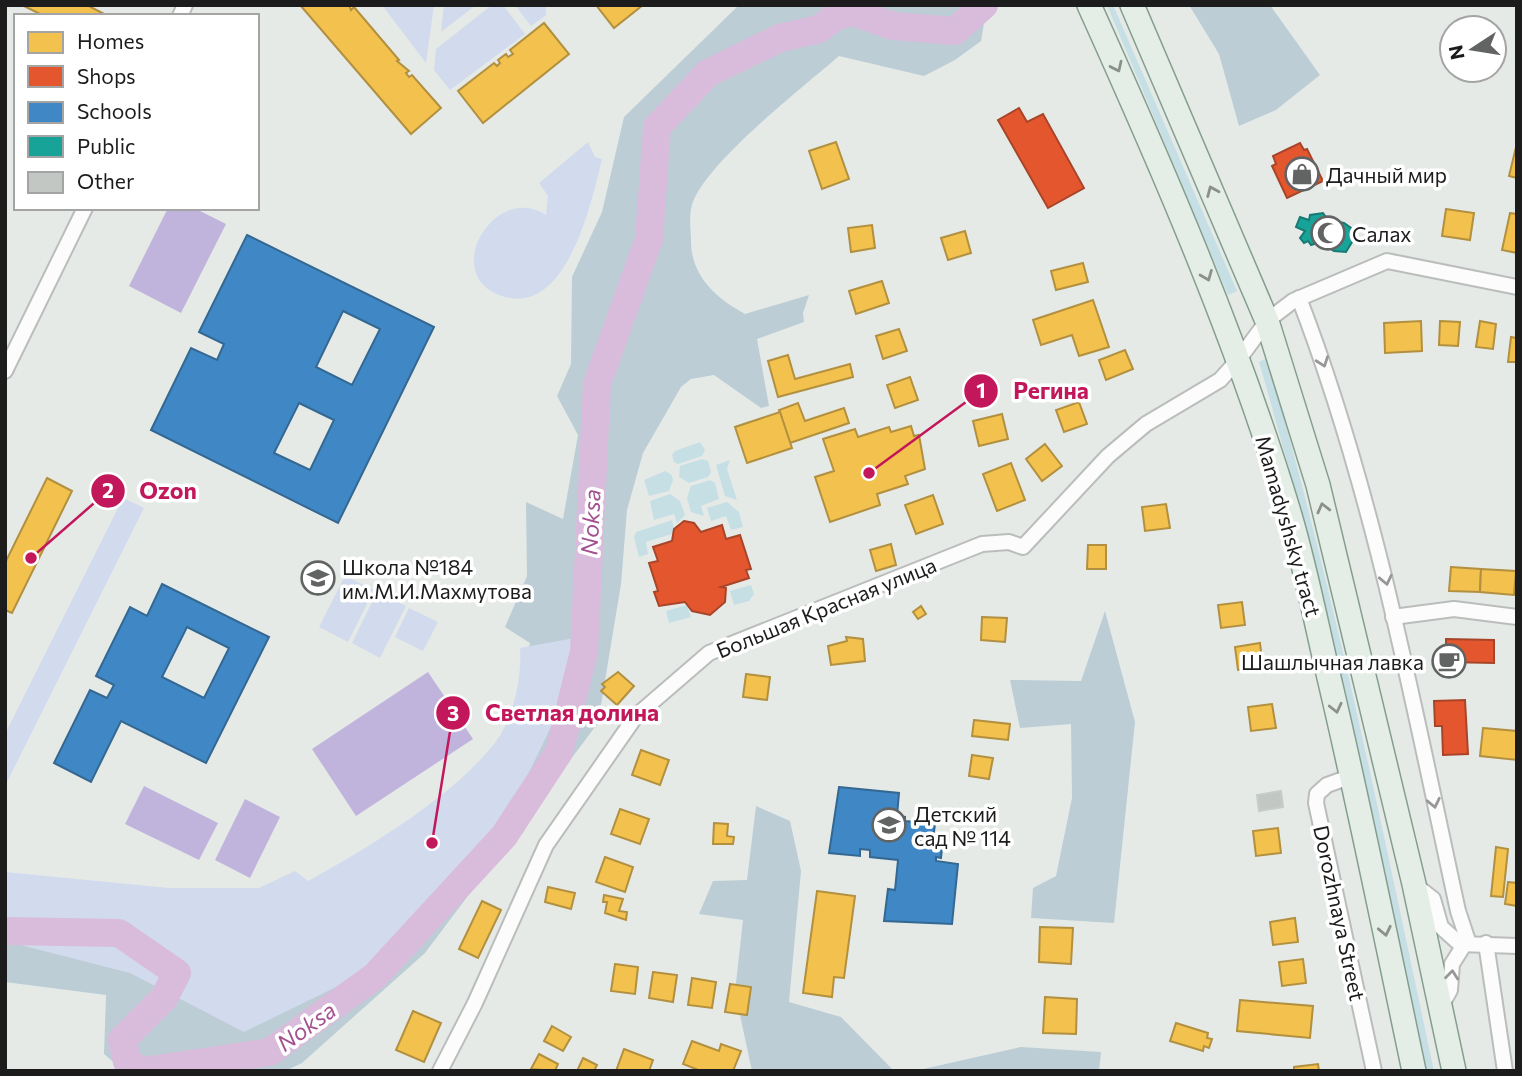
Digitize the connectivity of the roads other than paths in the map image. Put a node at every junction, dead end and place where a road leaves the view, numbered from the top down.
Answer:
1 (1089, 5) edge
2 (1132, 5) edge
3 (84, 210) edge
4 (1517, 287) edge
5 (1299, 298) junction
6 (1267, 321) junction
7 (1240, 359) junction
8 (5, 371) edge
9 (1394, 617) junction
10 (1517, 617) edge
11 (1352, 776) junction
12 (1414, 884) junction
13 (1486, 943) junction
14 (1467, 944) junction
15 (1517, 946) edge
16 (1441, 1006) junction
17 (440, 1071) edge
18 (1374, 1071) edge
19 (1415, 1071) edge
20 (1454, 1071) edge
21 (1505, 1071) edge

1 -> 7 main road, Mamadyshsky tract
6 -> 2 main road, Mamadyshsky tract
3 - 8 street
4 - 5 street, Большая Красная улица
5 - 6 street, Большая Красная улица
5 -> 9 street
6 - 7 street, Большая Красная улица
12 -> 6 main road, Mamadyshsky tract
7 -> 11 main road, Mamadyshsky tract
7 - 17 street, Большая Красная улица
9 - 10 street
9 -> 14 street
11 - 18 street, Dorozhnaya Street
11 -> 19 main road, Mamadyshsky tract
12 - 14 street
12 - 16 main road, Mamadyshsky tract
13 - 14 street
13 - 15 street
13 - 21 street
16 -> 14 street
16 - 20 main road, Mamadyshsky tract

